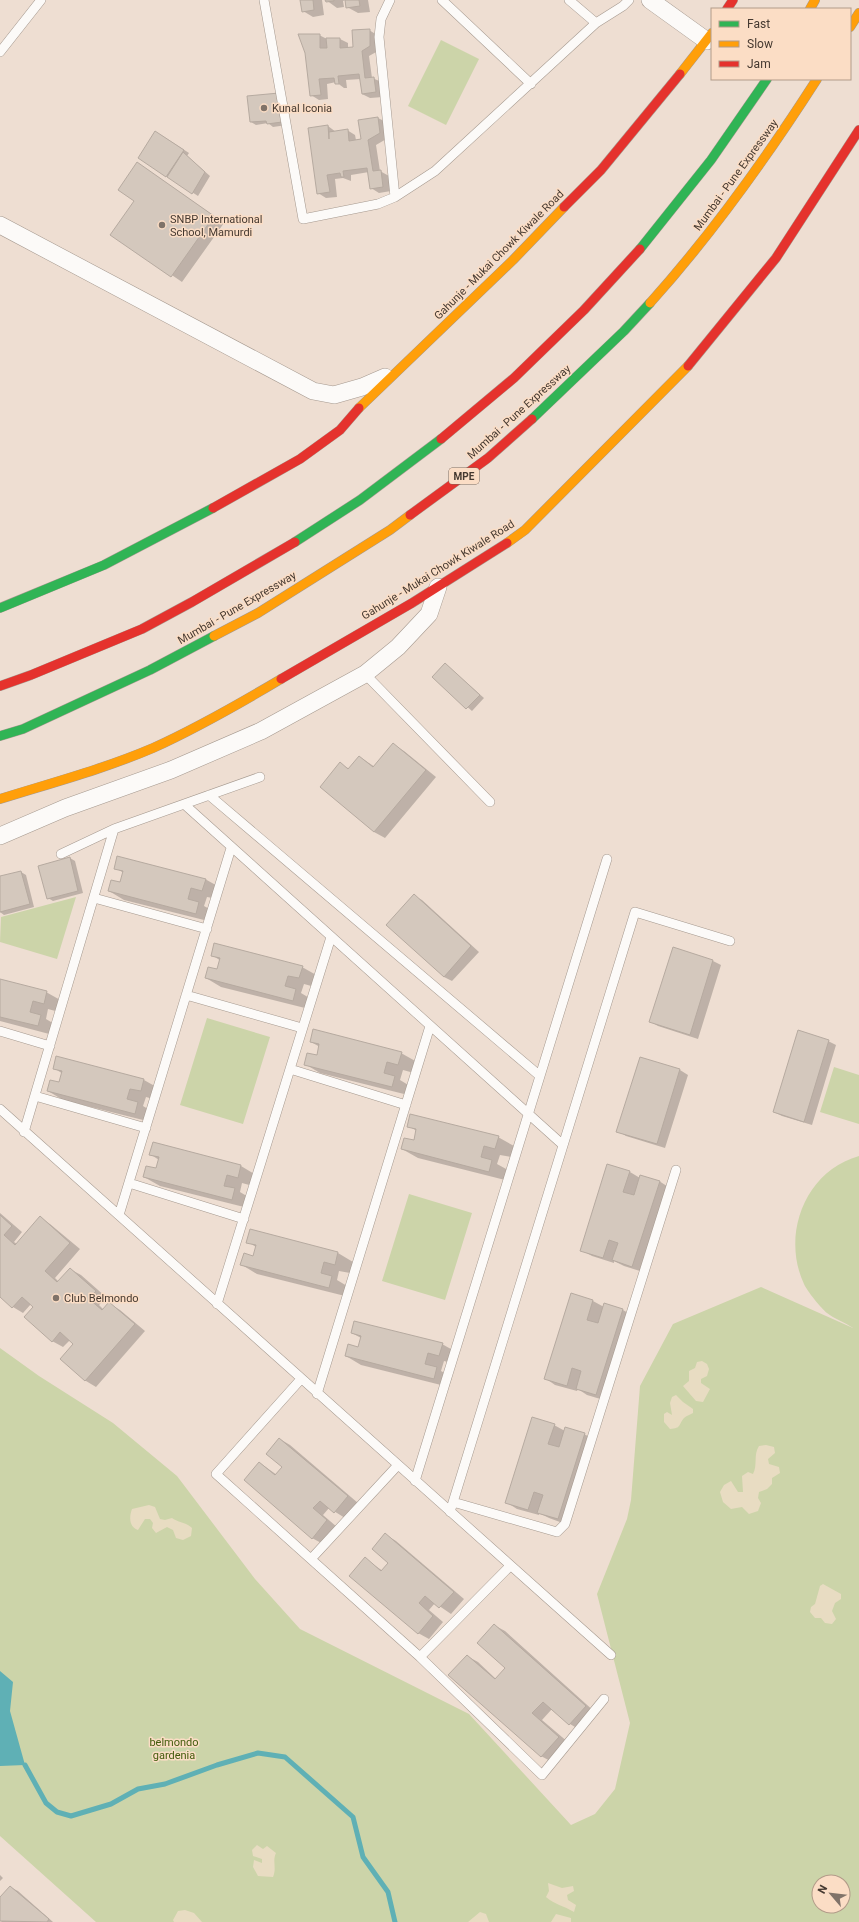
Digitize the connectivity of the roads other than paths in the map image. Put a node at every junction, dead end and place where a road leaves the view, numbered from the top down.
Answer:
1 (41, 0) edge
2 (264, 0) edge
3 (390, 0) edge
4 (442, 0) edge
5 (569, 0) edge
6 (629, 0) edge
7 (650, 0) edge
8 (859, 12) edge
9 (596, 23) junction
10 (851, 25) edge
11 (709, 37) edge
12 (0, 52) edge
13 (766, 80) edge
14 (816, 80) edge
15 (531, 84) junction
16 (859, 130) edge
17 (395, 197) junction
18 (0, 225) edge
19 (397, 372) junction
20 (438, 587) junction
21 (0, 608) edge
22 (365, 674) junction
23 (0, 686) edge
24 (0, 736) edge
25 (260, 777) dead end
26 (209, 795) junction
27 (0, 798) edge
28 (490, 802) dead end
29 (184, 804) junction
30 (114, 828) junction
31 (0, 836) edge
32 (231, 848) junction
33 (61, 854) dead end
34 (607, 859) dead end
35 (94, 898) junction
36 (207, 929) junction
37 (330, 937) junction
38 (730, 941) dead end
39 (186, 995) junction
40 (430, 1026) junction
41 (302, 1028) junction
42 (0, 1031) edge
43 (50, 1046) junction
44 (290, 1069) junction
45 (540, 1076) junction
46 (35, 1096) junction
47 (406, 1105) junction
48 (0, 1110) edge
49 (528, 1114) junction
50 (146, 1128) junction
51 (24, 1132) junction
52 (563, 1145) junction
53 (676, 1170) dead end
54 (129, 1183) junction
55 (119, 1215) junction
56 (244, 1219) junction
57 (217, 1304) junction
58 (301, 1379) junction
59 (317, 1394) junction
60 (398, 1465) junction
61 (415, 1481) junction
62 (453, 1502) junction
63 (450, 1512) junction
64 (310, 1559) junction
65 (510, 1566) junction
66 (611, 1655) dead end
67 (420, 1657) junction
68 (604, 1699) dead end

1 - 12 lane
2 - 17 lane
3 - 17 lane
4 - 15 lane
5 - 9 lane
6 - 9 lane
7 - 11 street
8 - 10 main road
9 - 15 lane
11 - 19 main road, Gahunje - Mukai Chowk Kiwale Road
13 - 23 main road
14 - 24 main road, Mumbai - Pune Expressway / MPE
15 - 17 lane
16 - 20 main road, Gahunje - Mukai Chowk Kiwale Road
18 - 19 street
19 - 21 main road, Gahunje - Mukai Chowk Kiwale Road
20 - 22 street
20 - 27 main road, Gahunje - Mukai Chowk Kiwale Road
22 - 28 lane
22 - 31 street
25 - 26 lane
26 - 29 lane
26 - 45 lane
29 - 30 lane
29 - 32 lane
30 - 33 lane
30 - 35 lane
32 - 36 lane
32 - 37 lane
34 - 45 lane
35 - 36 lane
35 - 43 lane
36 - 39 lane
37 - 40 lane
37 - 41 lane
38 - 52 lane
39 - 41 lane
39 - 50 lane
40 - 47 lane
40 - 49 lane
41 - 44 lane
42 - 43 lane
43 - 46 lane
44 - 47 lane
44 - 56 lane
45 - 49 lane
46 - 50 lane
46 - 51 lane
47 - 59 lane
48 - 51 lane
49 - 52 lane
49 - 61 lane
50 - 54 lane
51 - 55 lane
52 - 62 lane
53 - 62 lane
54 - 55 lane
54 - 56 lane
55 - 57 lane
56 - 57 lane
57 - 58 lane
58 - 59 lane
58 - 64 lane
59 - 60 lane
60 - 61 lane
60 - 64 lane
61 - 63 lane
62 - 63 lane
63 - 65 lane
64 - 67 lane
65 - 66 lane
65 - 67 lane
67 - 68 lane

